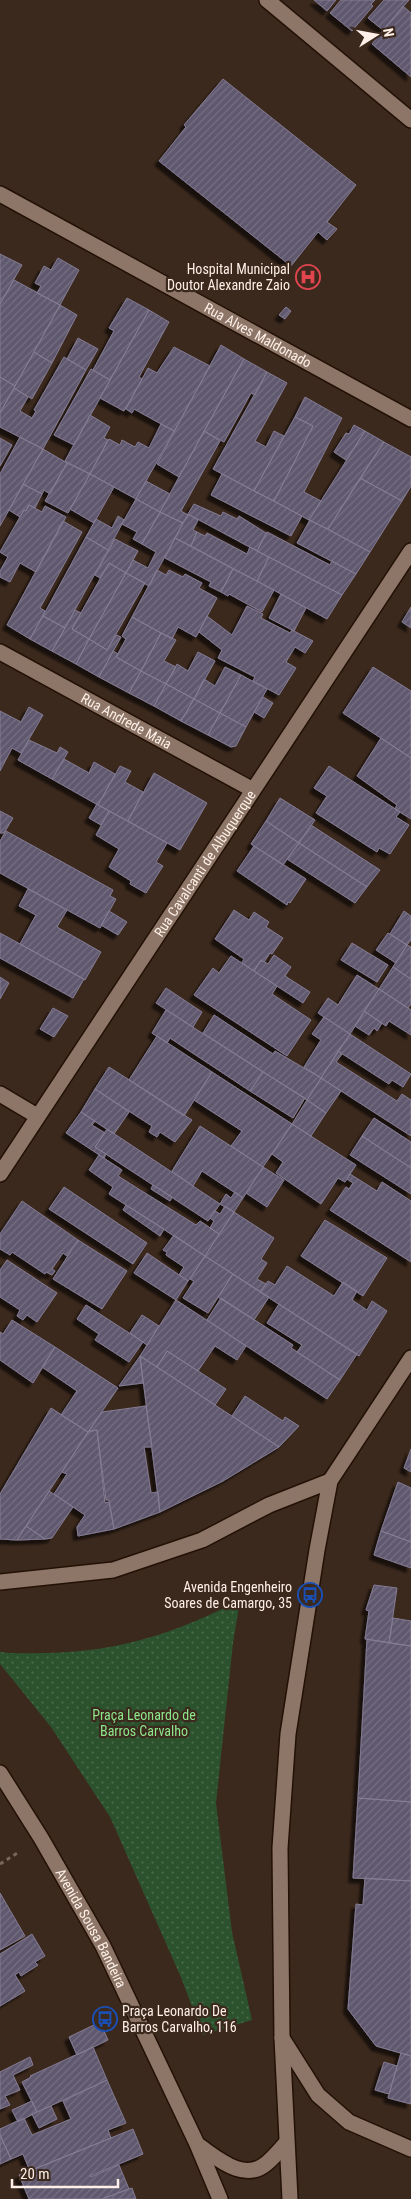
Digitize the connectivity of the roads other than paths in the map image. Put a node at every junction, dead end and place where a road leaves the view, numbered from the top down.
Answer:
1 (267, 0) edge
2 (411, 120) edge
3 (0, 194) edge
4 (411, 419) edge
5 (411, 551) edge
6 (0, 652) edge
7 (253, 790) junction
8 (0, 1094) edge
9 (37, 1116) junction
10 (0, 1174) edge
11 (411, 1358) edge
12 (330, 1480) junction
13 (0, 1582) edge
14 (0, 1773) edge
15 (282, 2038) junction
16 (286, 2143) junction
17 (197, 2144) junction
18 (411, 2149) edge
19 (220, 2199) edge
20 (290, 2199) edge

1 - 2 street
3 - 4 street, Rua Alves Maldonado
5 - 7 street, Rua Cavalcanti de Albuquerque
6 - 7 street, Rua Andrede Maia
7 - 9 street, Rua Cavalcanti de Albuquerque
8 - 9 street
9 - 10 street, Rua Cavalcanti de Albuquerque
11 - 12 street
12 - 13 street
12 - 15 street
14 - 17 street, Avenida Sousa Bandeira
15 - 16 street
15 - 18 street
16 - 17 street
16 - 20 street
17 - 19 street, Avenida Sousa Bandeira

